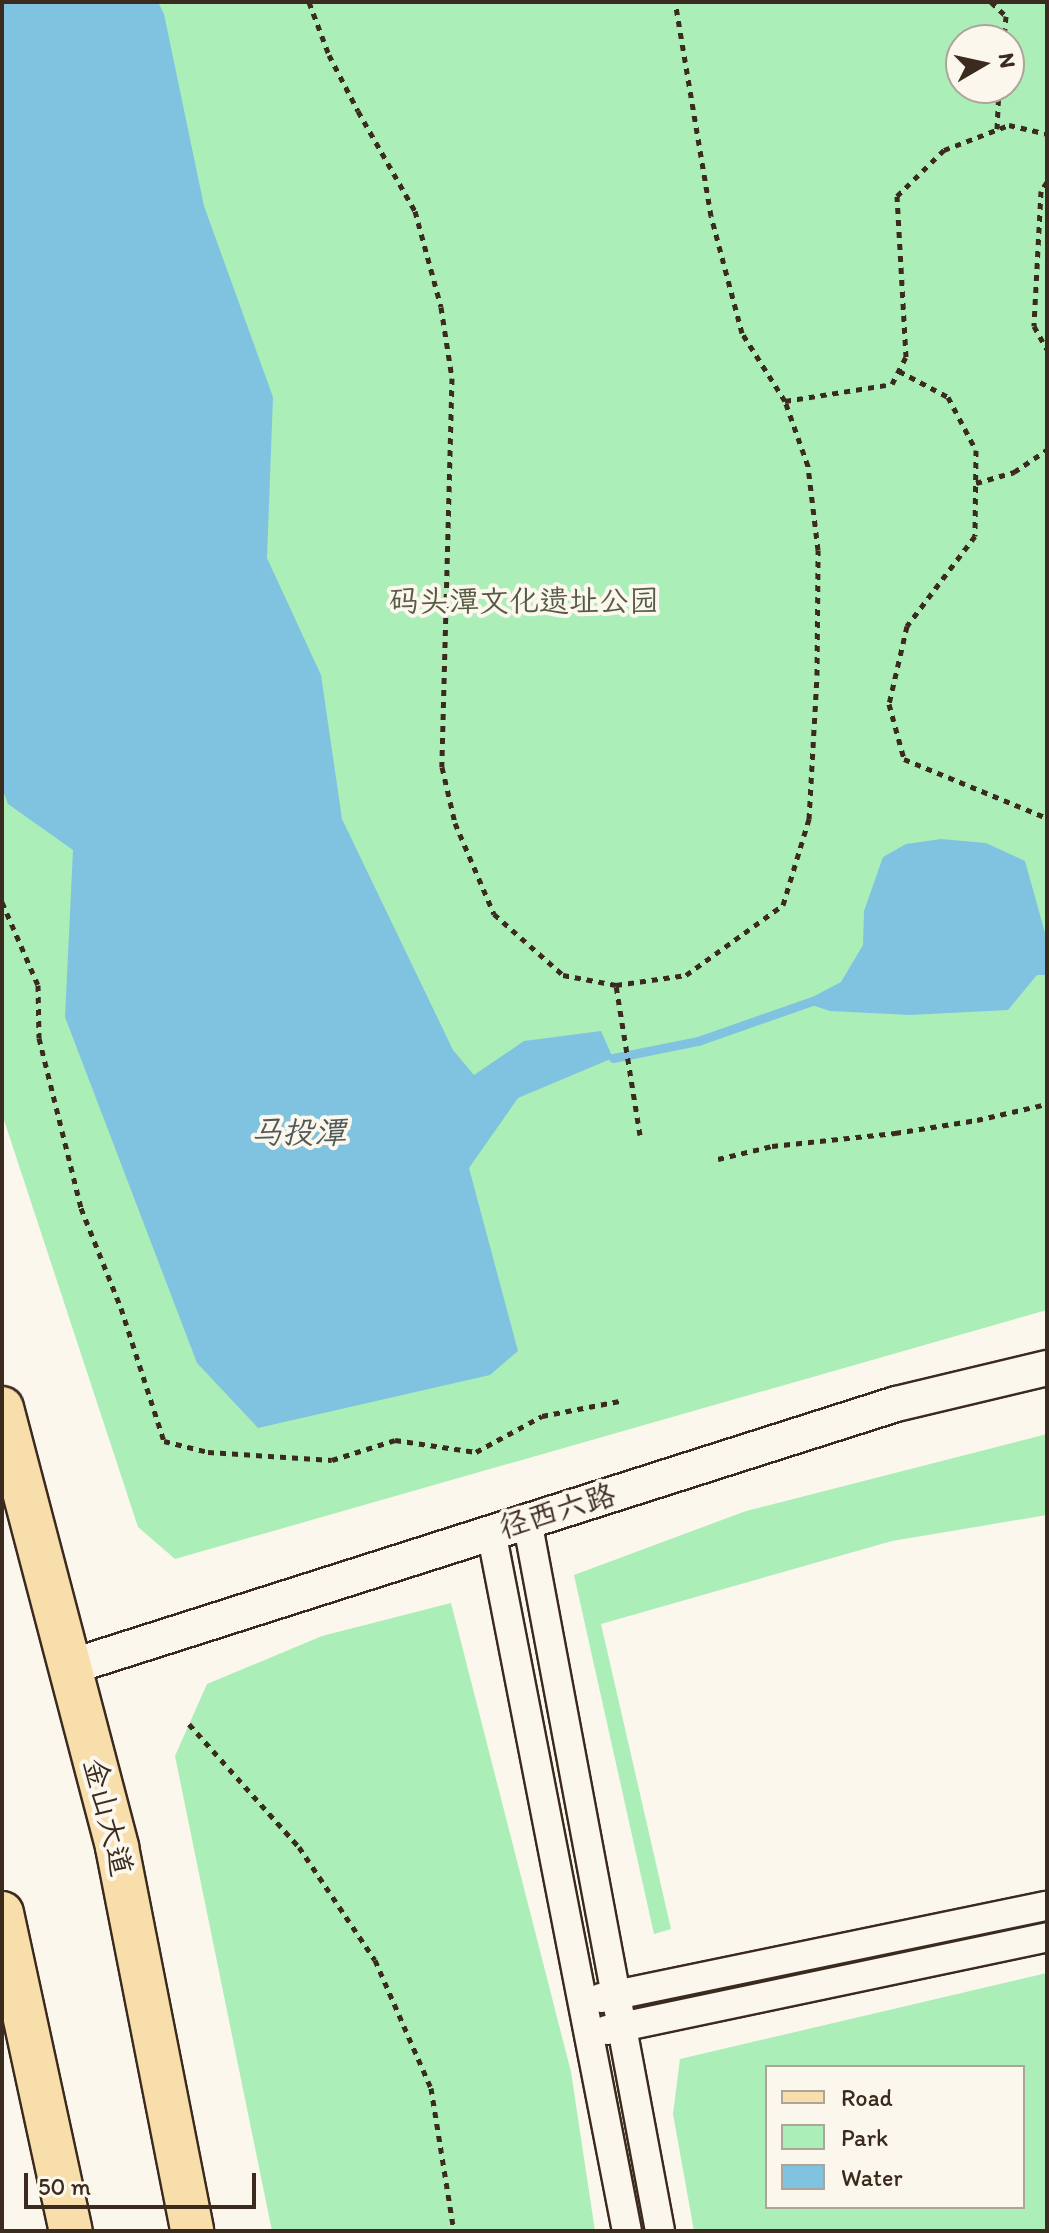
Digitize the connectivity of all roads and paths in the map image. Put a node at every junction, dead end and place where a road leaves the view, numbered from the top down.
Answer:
1 (309, 2) edge
2 (675, 2) edge
3 (991, 2) edge
4 (1005, 24) edge
5 (998, 104) edge
6 (997, 129) junction
7 (1047, 134) edge
8 (1047, 182) edge
9 (1047, 349) edge
10 (899, 371) junction
11 (785, 401) junction
12 (1047, 450) edge
13 (976, 483) junction
14 (1047, 818) edge
15 (2, 902) edge
16 (616, 985) junction
17 (1047, 1104) edge
18 (640, 1135) dead end
19 (718, 1159) dead end
20 (1047, 1368) edge
21 (620, 1401) dead end
22 (2, 1408) edge
23 (527, 1520) junction
24 (491, 1531) junction
25 (70, 1667) junction
26 (189, 1724) dead end
27 (1047, 1906) edge
28 (2, 1913) edge
29 (1047, 1937) edge
30 (617, 1994) junction
31 (584, 2003) junction
32 (623, 2025) junction
33 (590, 2034) junction
34 (71, 2231) edge
35 (192, 2231) edge
36 (454, 2231) edge
37 (627, 2231) edge
38 (660, 2231) edge

1 - 16 path
2 - 11 path
3 - 4 path
5 - 6 path
6 - 7 path
6 - 10 path
8 - 9 path
10 - 11 path
10 - 13 path
11 - 16 path
12 - 13 path
13 - 14 path
15 - 21 path
16 - 18 path
17 - 19 path
20 - 23 street, 径西六路
22 - 25 main road, 金山大道
23 - 24 street, 径西六路
23 - 30 street
24 - 25 street, 径西六路
24 - 31 street
25 - 35 main road, 金山大道
26 - 36 path
27 - 30 street
28 - 34 main road
29 - 32 street
30 - 31 street
30 - 32 street
31 - 33 street
32 - 33 street
32 - 38 street
33 - 37 street

